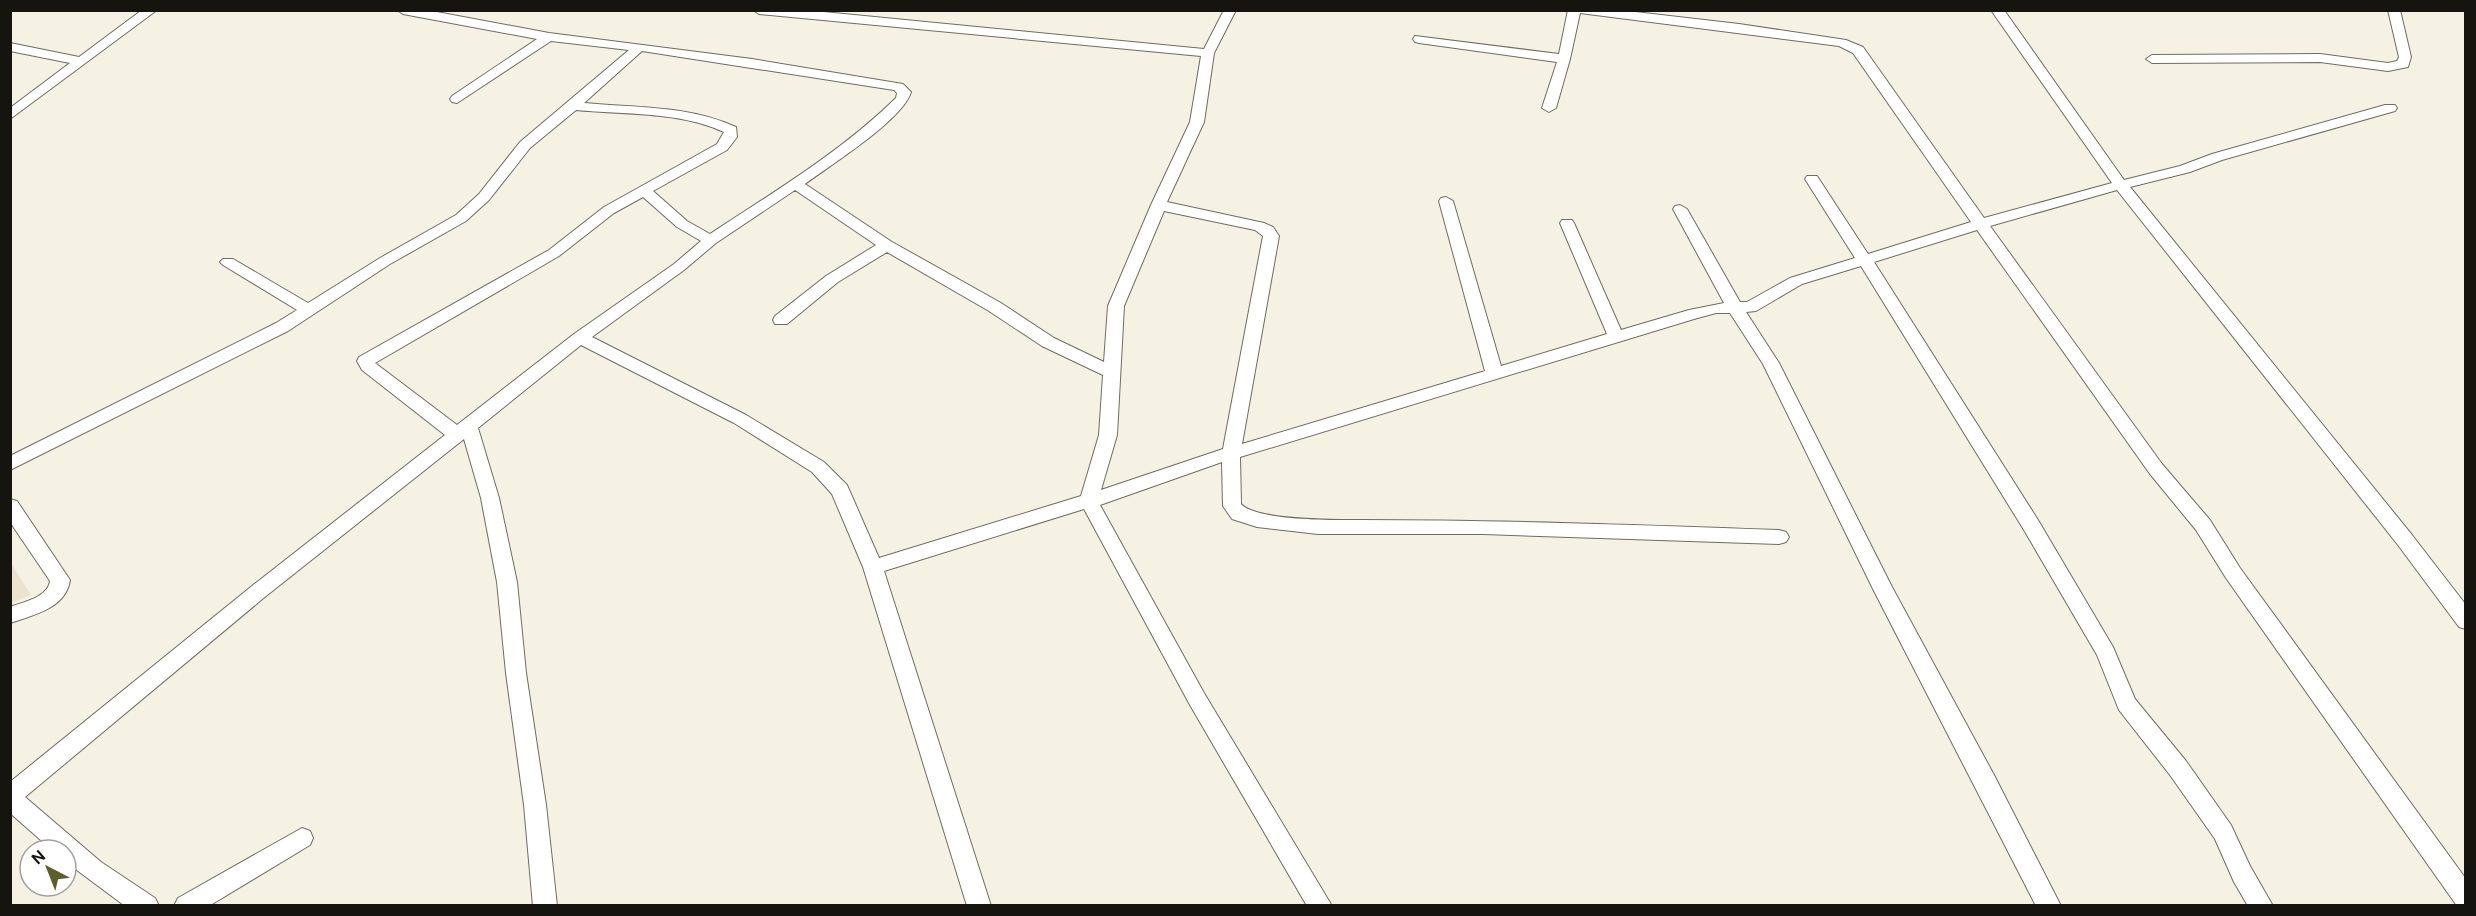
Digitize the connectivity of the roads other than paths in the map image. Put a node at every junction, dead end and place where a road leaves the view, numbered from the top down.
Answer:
1 (151, 10) edge
2 (403, 10) edge
3 (759, 10) edge
4 (1230, 10) edge
5 (1574, 10) edge
6 (1582, 10) edge
7 (1997, 10) edge
8 (2394, 10) edge
9 (549, 37) junction
10 (1419, 39) dead end
11 (10, 47) edge
12 (639, 47) junction
13 (1208, 53) junction
14 (1564, 59) junction
15 (2152, 59) dead end
16 (81, 61) junction
17 (457, 99) dead end
18 (573, 106) junction
19 (1549, 108) dead end
20 (2390, 108) dead end
21 (10, 115) edge
22 (1812, 179) dead end
23 (2120, 183) junction
24 (795, 184) junction
25 (644, 191) junction
26 (1446, 201) dead end
27 (1158, 205) junction
28 (1680, 210) dead end
29 (1567, 223) dead end
30 (1982, 224) junction
31 (711, 240) junction
32 (887, 245) junction
33 (1863, 261) junction
34 (228, 262) dead end
35 (1735, 308) junction
36 (308, 310) junction
37 (781, 320) dead end
38 (1616, 337) junction
39 (580, 338) junction
40 (1111, 372) junction
41 (1496, 375) junction
42 (463, 430) junction
43 (1231, 454) junction
44 (10, 464) edge
45 (1089, 502) junction
46 (10, 506) edge
47 (1779, 537) dead end
48 (873, 567) junction
49 (10, 615) edge
50 (2466, 621) edge
51 (10, 797) edge
52 (302, 838) dead end
53 (2466, 899) edge
54 (147, 906) edge
55 (186, 906) edge
56 (545, 906) edge
57 (979, 906) edge
58 (1320, 906) edge
59 (2049, 906) edge
60 (2261, 906) edge

1 - 16 street
2 - 9 street
3 - 13 street
4 - 13 street
5 - 14 street
6 - 30 street
7 - 23 street
8 - 15 street
9 - 12 street
9 - 17 street
10 - 14 street
11 - 16 street
12 - 18 street
12 - 24 street
13 - 27 street
14 - 19 street
16 - 21 street
18 - 25 street
18 - 36 street
20 - 23 street
22 - 33 street
23 - 30 street
23 - 50 street
24 - 31 street
24 - 32 street
25 - 31 street
25 - 42 street
26 - 41 street
27 - 40 street
27 - 43 street
28 - 35 street
29 - 38 street
30 - 33 street
30 - 53 street
31 - 39 street
32 - 37 street
32 - 40 street
33 - 35 street
33 - 60 street
34 - 36 street
35 - 38 street
35 - 59 street
36 - 44 street
38 - 41 street
39 - 42 street
39 - 48 street
40 - 45 street
41 - 43 street
42 - 51 street
42 - 56 street
43 - 45 street
43 - 47 street
45 - 48 street
45 - 58 street
46 - 49 street
48 - 57 street
51 - 54 street
52 - 55 street

